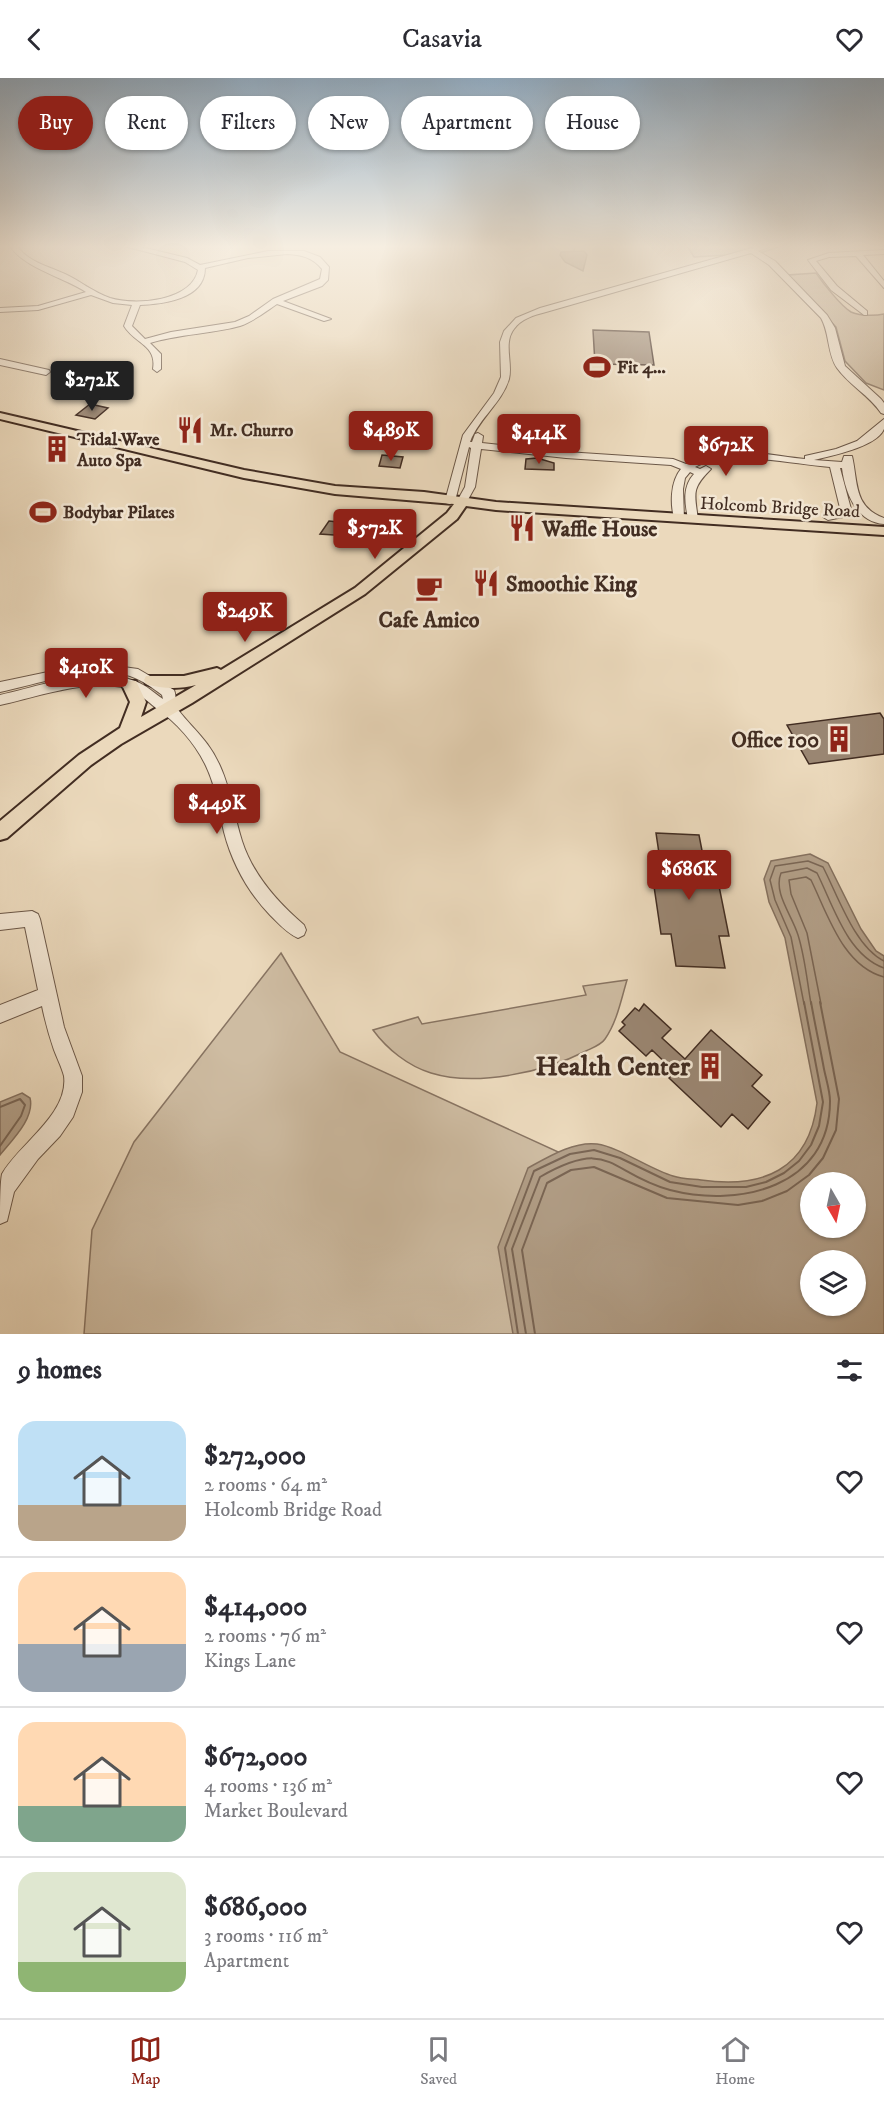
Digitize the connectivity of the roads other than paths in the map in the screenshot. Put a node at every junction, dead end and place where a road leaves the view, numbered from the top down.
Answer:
1 (50, 305) edge
2 (136, 305) edge
3 (271, 305) edge
4 (286, 305) edge
5 (565, 305) edge
6 (812, 305) edge
7 (854, 305) edge
8 (0, 309) edge
9 (864, 313) dead end
10 (327, 319) dead end
11 (143, 342) junction
12 (0, 362) edge
13 (157, 369) dead end
14 (46, 372) dead end
15 (867, 390) junction
16 (884, 392) edge
17 (884, 411) edge
18 (0, 416) edge
19 (884, 422) edge
20 (884, 433) edge
21 (868, 438) junction
22 (470, 444) junction
23 (853, 446) junction
24 (767, 459) junction
25 (792, 461) junction
26 (840, 465) junction
27 (688, 467) junction
28 (699, 472) junction
29 (404, 495) junction
30 (458, 498) junction
31 (483, 505) junction
32 (685, 513) junction
33 (828, 517) junction
34 (436, 518) junction
35 (883, 524) edge
36 (238, 667) junction
37 (152, 680) junction
38 (130, 685) junction
39 (0, 687) edge
40 (0, 700) edge
41 (170, 709) junction
42 (127, 732) junction
43 (0, 832) edge
44 (0, 922) edge
45 (298, 930) dead end
46 (48, 995) junction
47 (0, 1014) edge
48 (0, 1214) edge

1 - 8 street
2 - 11 street
3 - 11 street
4 - 10 street
5 - 22 street
6 - 15 street
7 - 9 street
11 - 13 street
12 - 14 street
15 - 16 street
15 - 17 street
18 - 29 main road, Holcomb Bridge Road
19 - 21 street
20 - 21 street
21 - 23 street
22 - 27 street
22 - 30 street
23 - 25 street
23 - 26 street
24 - 25 street
24 - 27 street
24 - 28 street
25 - 26 street
26 - 33 street
26 - 35 street
27 - 28 street
27 - 32 street
28 - 32 street
29 - 30 main road, Holcomb Bridge Road
29 - 34 main road
30 - 31 main road, Holcomb Bridge Road
30 - 32 main road, Holcomb Bridge Road
30 - 34 main road
31 - 32 main road, Holcomb Bridge Road
31 - 34 main road
32 - 33 main road, Holcomb Bridge Road
32 - 35 main road, Holcomb Bridge Road
33 - 35 main road, Holcomb Bridge Road
34 - 36 main road
36 - 37 main road
36 - 41 main road
37 - 39 street
37 - 41 street
38 - 40 street
38 - 41 street
38 - 42 main road
41 - 42 main road
41 - 45 street
42 - 43 main road
44 - 46 street
46 - 47 street
46 - 48 street

